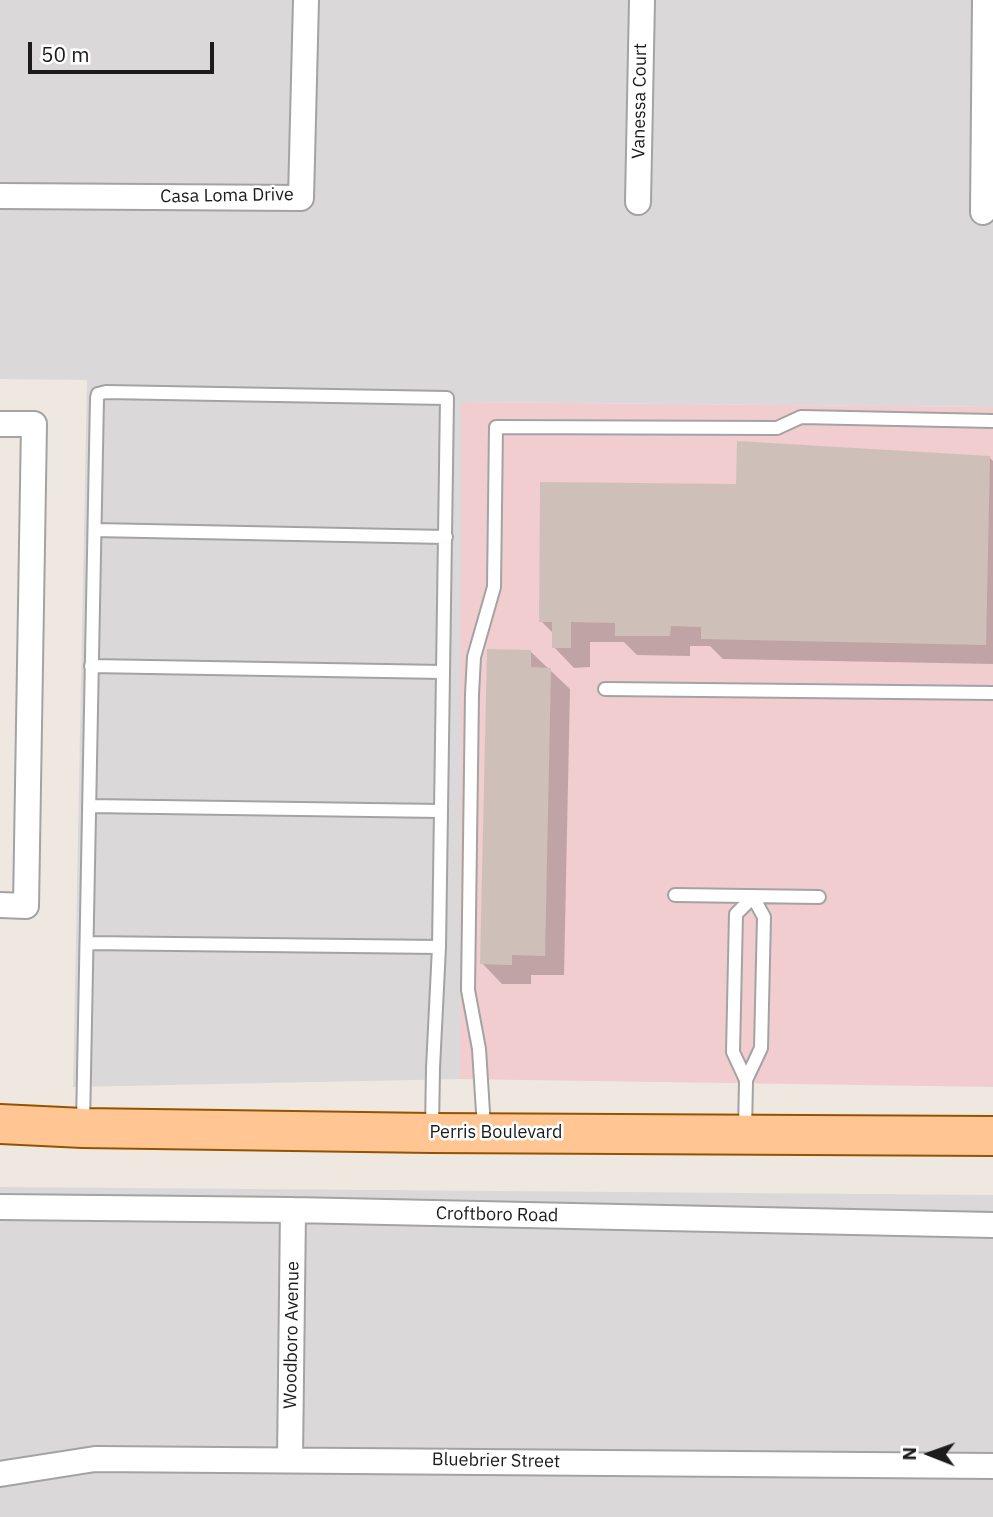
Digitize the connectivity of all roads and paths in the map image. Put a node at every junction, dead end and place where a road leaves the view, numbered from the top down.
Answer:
1 (306, 0) edge
2 (642, 0) edge
3 (985, 0) edge
4 (0, 196) edge
5 (638, 202) dead end
6 (983, 212) dead end
7 (993, 421) edge
8 (0, 424) edge
9 (95, 530) junction
10 (446, 537) junction
11 (91, 666) junction
12 (443, 671) junction
13 (605, 690) dead end
14 (993, 693) edge
15 (89, 806) junction
16 (440, 811) junction
17 (675, 895) dead end
18 (752, 897) junction
19 (819, 897) dead end
20 (0, 905) edge
21 (87, 943) junction
22 (439, 947) junction
23 (746, 1080) junction
24 (0, 1124) edge
25 (83, 1128) junction
26 (432, 1133) junction
27 (485, 1133) junction
28 (745, 1134) junction
29 (993, 1136) edge
30 (0, 1207) edge
31 (293, 1210) junction
32 (993, 1225) edge
33 (290, 1459) junction
34 (993, 1466) edge
35 (0, 1474) edge

1 - 4 street, Casa Loma Drive
2 - 5 street, Vanessa Court
3 - 6 street
7 - 27 lane
8 - 20 street
9 - 10 lane
9 - 10 lane
9 - 11 lane
10 - 12 lane
11 - 12 lane
11 - 15 lane
12 - 16 lane
13 - 14 lane
15 - 16 lane
15 - 21 lane
16 - 22 lane
17 - 18 lane
18 - 19 lane
18 - 23 lane
18 - 23 lane
21 - 22 lane
21 - 25 lane
22 - 26 lane
23 - 28 lane
24 - 25 main road, Perris Boulevard
25 - 26 main road, Perris Boulevard
26 - 27 main road, Perris Boulevard
27 - 28 main road, Perris Boulevard
28 - 29 main road, Perris Boulevard
30 - 31 street, Croftboro Road
31 - 32 street, Croftboro Road
31 - 33 street, Woodboro Avenue
33 - 34 street, Bluebrier Street
33 - 35 street, Bluebrier Street

